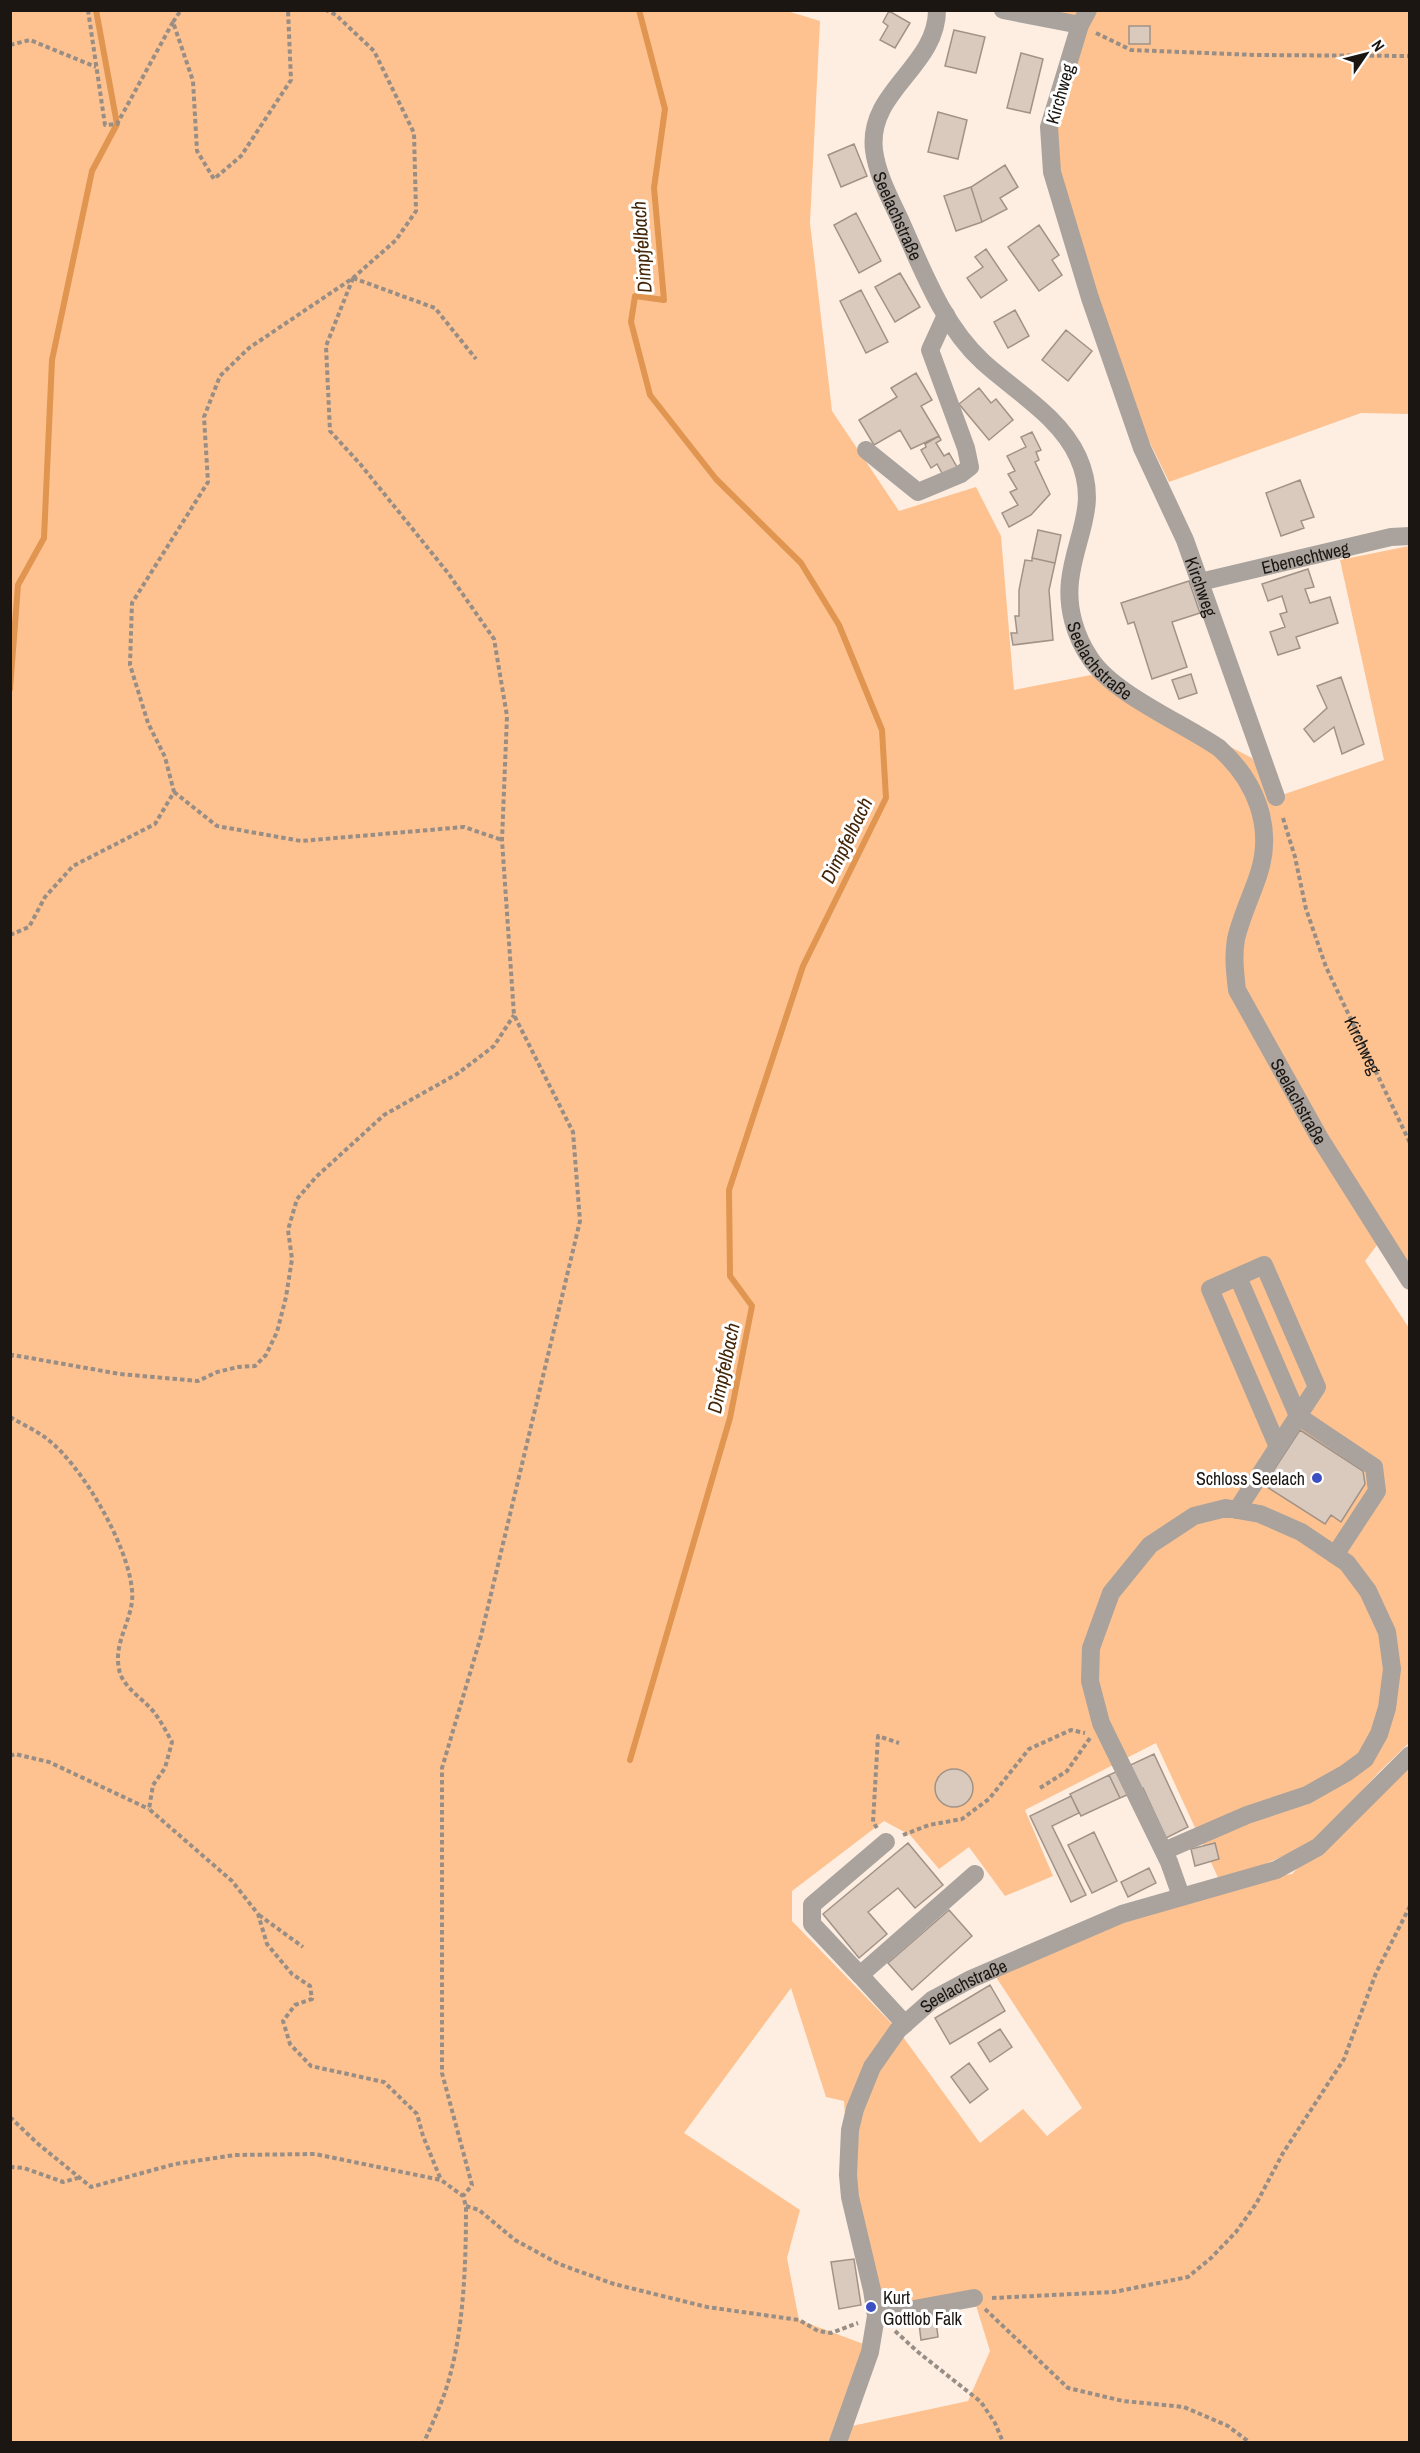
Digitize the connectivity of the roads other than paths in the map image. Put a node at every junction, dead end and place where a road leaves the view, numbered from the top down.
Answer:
1 (937, 10) edge
2 (1003, 10) edge
3 (1084, 18) edge
4 (946, 315) junction
5 (866, 450) dead end
6 (1410, 536) edge
7 (1200, 582) junction
8 (1256, 744) junction
9 (1231, 758) junction
10 (1276, 797) road end
11 (1238, 1277) junction
12 (1410, 1281) edge
13 (1289, 1321) junction
14 (1262, 1333) junction
15 (1234, 1345) junction
16 (1312, 1374) junction
17 (1285, 1386) junction
18 (1257, 1398) junction
19 (1298, 1416) junction
20 (1278, 1448) junction
21 (1237, 1510) junction
22 (1335, 1555) junction
23 (1410, 1755) edge
24 (886, 1842) road end
25 (1164, 1851) junction
26 (975, 1874) dead end
27 (1181, 1896) junction
28 (860, 1975) junction
29 (905, 2024) junction
30 (974, 2298) road end
31 (876, 2316) junction
32 (838, 2442) edge

1 - 4 street, Seelachstraße
2 - 3 street
3 - 7 street, Kirchweg
4 - 5 street
4 - 9 street, Seelachstraße
6 - 7 street, Ebenechtweg
7 - 8 street, Kirchweg
8 - 9 street
8 - 10 street, Kirchweg
9 - 12 street, Seelachstraße
11 - 13 street
11 - 14 street
11 - 15 street
13 - 14 street
13 - 16 street
14 - 15 street
14 - 17 street
15 - 18 street
16 - 17 street
16 - 19 street
17 - 18 street
17 - 19 street
18 - 20 street
19 - 20 street
19 - 22 street
20 - 21 street
21 - 22 street
21 - 25 street
22 - 25 street
23 - 27 street, Seelachstraße
24 - 28 street
25 - 27 street
26 - 28 street
27 - 29 street, Seelachstraße
28 - 29 street
29 - 31 street, Seelachstraße
30 - 31 street
31 - 32 street, Seelachstraße

